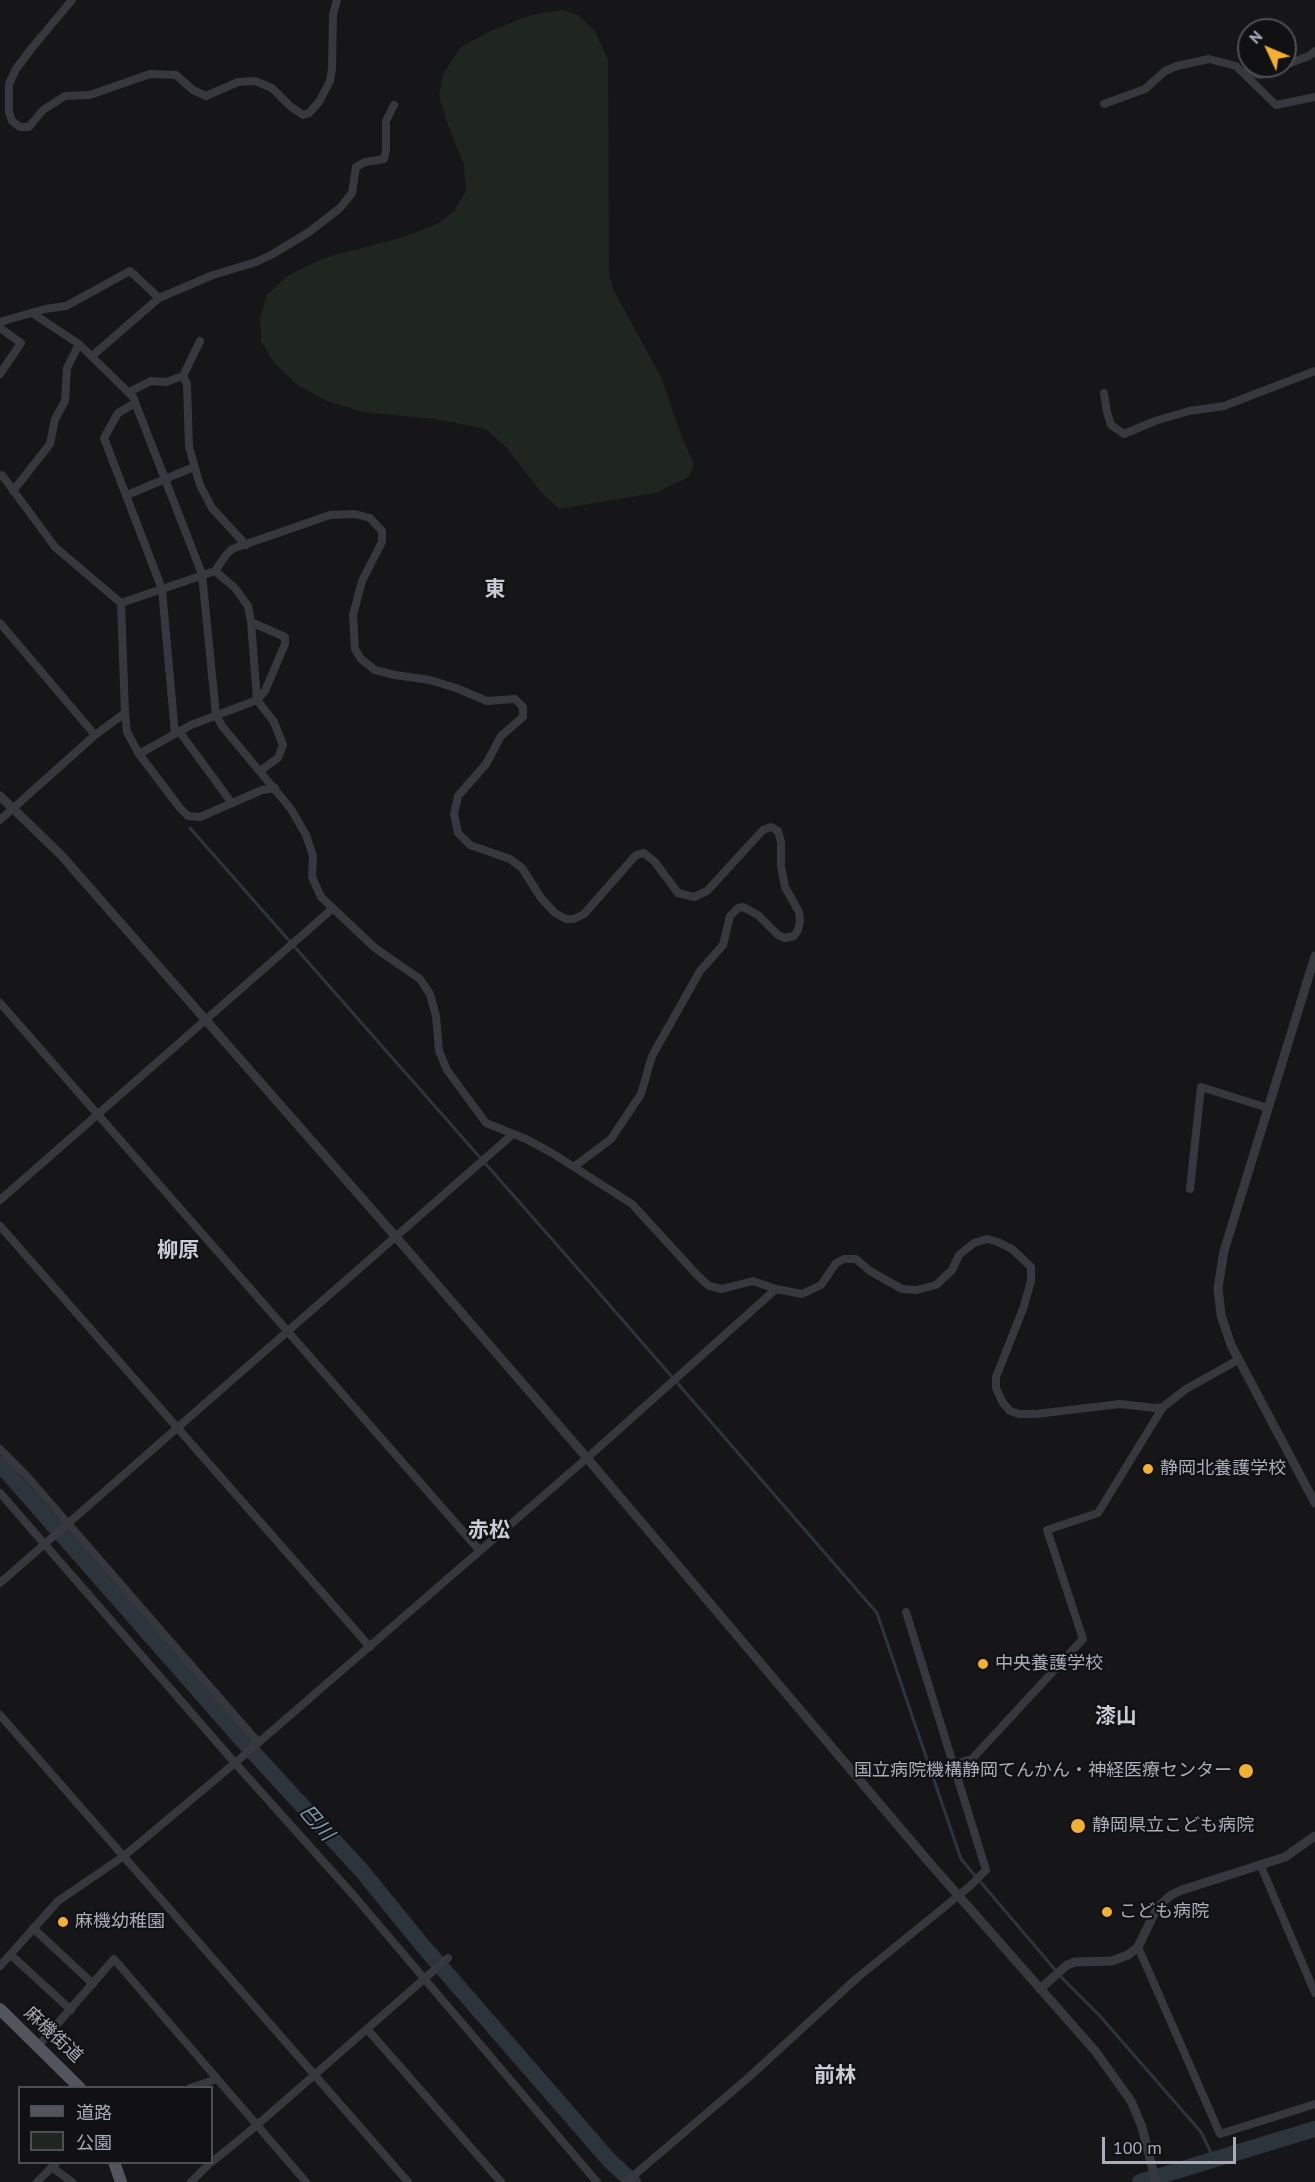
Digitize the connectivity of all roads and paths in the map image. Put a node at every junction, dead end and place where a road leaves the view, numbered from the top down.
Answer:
1 (72, 0) edge
2 (337, 0) edge
3 (1315, 51) edge
4 (1297, 60) edge
5 (1237, 67) edge
6 (1249, 78) edge
7 (1315, 98) edge
8 (1104, 104) dead end
9 (394, 105) dead end
10 (159, 298) junction
11 (32, 313) junction
12 (0, 322) edge
13 (0, 328) edge
14 (200, 341) dead end
15 (79, 344) junction
16 (92, 356) junction
17 (1315, 371) edge
18 (0, 374) edge
19 (183, 376) junction
20 (129, 392) junction
21 (1104, 393) dead end
22 (135, 403) junction
23 (194, 467) junction
24 (0, 475) edge
25 (164, 479) junction
26 (13, 491) junction
27 (127, 495) junction
28 (246, 545) junction
29 (215, 571) junction
30 (202, 574) junction
31 (162, 589) junction
32 (121, 603) junction
33 (251, 622) junction
34 (0, 623) edge
35 (257, 700) junction
36 (125, 713) junction
37 (216, 715) junction
38 (177, 733) junction
39 (95, 735) junction
40 (139, 754) junction
41 (260, 771) junction
42 (275, 788) junction
43 (0, 796) edge
44 (231, 802) junction
45 (14, 808) junction
46 (0, 820) edge
47 (332, 909) junction
48 (1315, 956) edge
49 (0, 1003) edge
50 (205, 1020) junction
51 (1268, 1108) junction
52 (97, 1114) junction
53 (513, 1134) junction
54 (575, 1166) junction
55 (1190, 1189) dead end
56 (0, 1200) edge
57 (0, 1226) edge
58 (396, 1237) junction
59 (776, 1289) junction
60 (288, 1332) junction
61 (1238, 1360) junction
62 (1163, 1407) junction
63 (178, 1429) junction
64 (0, 1449) edge
65 (587, 1458) junction
66 (0, 1493) edge
67 (1315, 1503) edge
68 (68, 1525) junction
69 (46, 1544) junction
70 (480, 1551) junction
71 (0, 1582) edge
72 (906, 1612) dead end
73 (370, 1647) junction
74 (0, 1715) edge
75 (258, 1742) junction
76 (235, 1763) junction
77 (954, 1764) junction
78 (1315, 1836) edge
79 (124, 1856) junction
80 (1260, 1864) junction
81 (958, 1896) junction
82 (33, 1928) junction
83 (1138, 1947) junction
84 (11, 1955) junction
85 (448, 1958) dead end
86 (0, 1966) edge
87 (423, 1979) junction
88 (93, 1984) junction
89 (1040, 1989) junction
90 (1315, 1993) edge
91 (0, 2009) edge
92 (70, 2010) junction
93 (367, 2029) junction
94 (38, 2046) junction
95 (315, 2074) junction
96 (217, 2079) junction
97 (78, 2086) edge
98 (196, 2086) edge
99 (1315, 2104) edge
100 (256, 2126) junction
101 (213, 2160) edge
102 (114, 2164) edge
103 (209, 2164) edge
104 (55, 2165) edge
105 (37, 2182) edge
106 (72, 2182) edge
107 (121, 2182) edge
108 (191, 2182) edge
109 (306, 2182) edge
110 (408, 2182) edge
111 (501, 2182) edge
112 (597, 2182) edge
113 (626, 2182) edge
114 (1156, 2182) edge

1 - 2 street
3 - 4 street
5 - 8 street
6 - 7 street
9 - 10 street
10 - 11 street
10 - 16 street
11 - 12 street
11 - 15 street
13 - 18 street
14 - 19 street
15 - 16 street
15 - 26 street
16 - 20 street
17 - 21 street
19 - 20 street
19 - 23 street
20 - 22 street
22 - 25 street
22 - 27 street
23 - 25 street
23 - 28 street
24 - 26 street
25 - 27 street
25 - 30 street
26 - 32 street
27 - 31 street
28 - 29 street
28 - 54 street
29 - 30 street
29 - 33 street
30 - 31 street
30 - 37 street
31 - 32 street
31 - 38 street
32 - 36 street
33 - 35 street
33 - 35 street
34 - 39 street
35 - 37 street
35 - 41 street
36 - 39 street
36 - 40 street
37 - 38 street
37 - 41 street
38 - 40 street
38 - 44 street
39 - 45 street
40 - 44 street
41 - 42 street
42 - 44 street
42 - 47 street
43 - 45 street
45 - 46 street
45 - 50 street
47 - 50 street
47 - 53 street
48 - 51 street
49 - 52 street
50 - 52 street
50 - 58 street
51 - 55 street
51 - 61 street
52 - 56 street
52 - 60 street
53 - 54 street
53 - 58 street
54 - 59 street
57 - 63 street
58 - 60 street
58 - 65 street
59 - 62 street
59 - 65 street
60 - 63 street
60 - 70 street
61 - 62 street
61 - 67 street
62 - 77 street
63 - 68 street
63 - 73 street
64 - 68 street
65 - 70 street
65 - 81 street
66 - 69 street
68 - 69 street
68 - 75 street
69 - 71 street
69 - 76 street
70 - 73 street
72 - 77 street
73 - 75 street
74 - 79 street
75 - 76 street
76 - 79 street
76 - 87 street
77 - 81 street
78 - 80 street
79 - 82 street
79 - 95 street
80 - 83 street
80 - 90 street
81 - 89 street
81 - 113 street
82 - 84 street
82 - 88 street
83 - 89 street
83 - 99 street
84 - 86 street
84 - 92 street
85 - 87 street
87 - 93 street
87 - 112 street
88 - 92 street
88 - 96 street
89 - 114 street
91 - 94 main road, 麻機街道
92 - 94 street
93 - 95 street
93 - 111 street
94 - 97 main road, 麻機街道
95 - 100 street
95 - 110 street
96 - 98 street
96 - 100 street
100 - 101 street
100 - 109 street
102 - 107 main road
103 - 108 street
104 - 105 street
104 - 106 street

